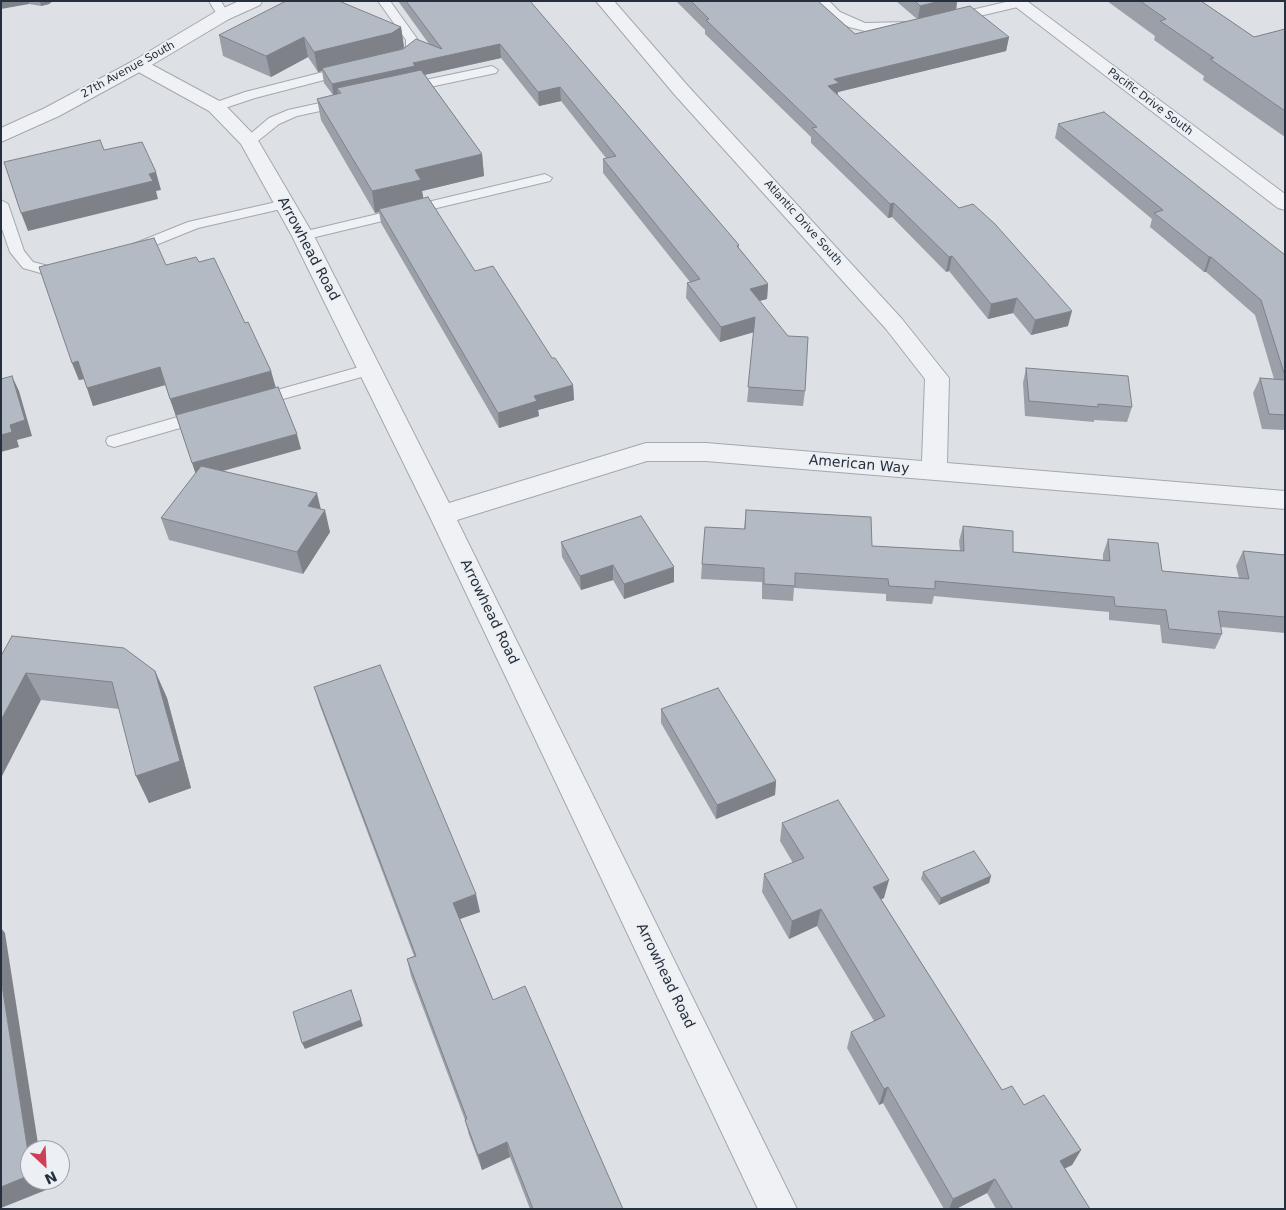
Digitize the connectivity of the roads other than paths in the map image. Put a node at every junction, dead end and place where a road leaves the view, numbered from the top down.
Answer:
1 (254, 1) edge
2 (384, 1) edge
3 (604, 1) edge
4 (822, 1) edge
5 (1017, 2) edge
6 (219, 8) edge
7 (943, 20) edge
8 (925, 24) edge
9 (383, 62) edge
10 (138, 65) junction
11 (357, 68) edge
12 (492, 70) dead end
13 (397, 90) edge
14 (359, 99) edge
15 (216, 107) junction
16 (1, 136) edge
17 (249, 141) junction
18 (545, 178) dead end
19 (1, 204) edge
20 (285, 204) junction
21 (1285, 204) edge
22 (303, 236) junction
23 (116, 256) edge
24 (79, 265) edge
25 (370, 369) junction
26 (247, 404) edge
27 (218, 412) edge
28 (114, 441) dead end
29 (934, 471) junction
30 (1285, 500) edge
31 (442, 516) junction
32 (778, 1209) edge

1 - 6 street, 27th Avenue South
2 - 9 lane
3 - 29 street, Atlantic Drive South
4 - 8 lane
5 - 7 lane
5 - 21 street, Pacific Drive South
6 - 10 street, 27th Avenue South
10 - 15 street, Arrowhead Road
10 - 16 street, 27th Avenue South
11 - 15 lane
12 - 13 lane
14 - 17 lane
15 - 17 street, Arrowhead Road
17 - 20 street, Arrowhead Road
18 - 22 lane
19 - 24 lane
20 - 22 street, Arrowhead Road
20 - 23 lane
22 - 25 street, Arrowhead Road
25 - 26 lane
25 - 31 street, Arrowhead Road
27 - 28 lane
29 - 30 street, American Way
29 - 31 street, American Way
31 - 32 street, Arrowhead Road

